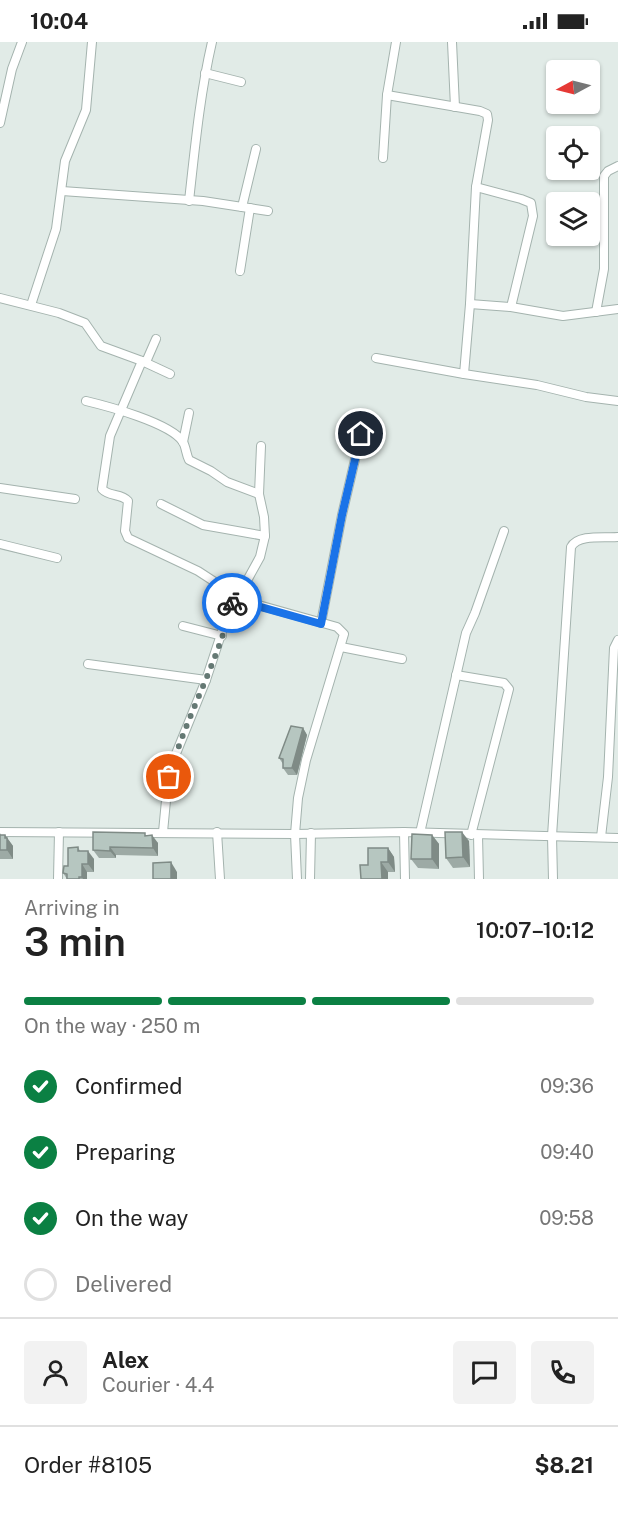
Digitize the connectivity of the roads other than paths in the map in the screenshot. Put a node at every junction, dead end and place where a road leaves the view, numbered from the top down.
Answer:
1 (22, 42) edge
2 (92, 42) edge
3 (212, 42) edge
4 (396, 42) edge
5 (452, 42) edge
6 (205, 73) junction
7 (241, 82) dead end
8 (387, 95) junction
9 (455, 107) junction
10 (0, 123) edge
11 (256, 149) dead end
12 (383, 158) dead end
13 (618, 166) edge
14 (476, 188) junction
15 (62, 192) junction
16 (189, 201) junction
17 (246, 208) junction
18 (268, 211) dead end
19 (240, 271) dead end
20 (0, 298) edge
21 (31, 304) junction
22 (470, 304) junction
23 (511, 307) junction
24 (618, 309) edge
25 (596, 312) junction
26 (156, 339) dead end
27 (376, 358) dead end
28 (144, 362) junction
29 (170, 374) dead end
30 (464, 374) junction
31 (86, 401) dead end
32 (618, 401) edge
33 (121, 409) junction
34 (189, 413) dead end
35 (361, 434) dead end
36 (183, 442) junction
37 (261, 446) dead end
38 (0, 488) edge
39 (258, 494) junction
40 (75, 499) dead end
41 (161, 504) dead end
42 (504, 531) dead end
43 (265, 536) junction
44 (618, 537) edge
45 (0, 544) edge
46 (57, 558) dead end
47 (236, 596) junction
48 (321, 624) junction
49 (183, 626) dead end
50 (222, 636) junction
51 (618, 640) edge
52 (341, 646) junction
53 (402, 659) dead end
54 (88, 664) dead end
55 (456, 675) junction
56 (206, 680) junction
57 (0, 832) edge
58 (59, 832) junction
59 (163, 832) junction
60 (217, 832) junction
61 (404, 832) junction
62 (311, 833) junction
63 (420, 833) junction
64 (295, 834) junction
65 (475, 835) junction
66 (552, 836) junction
67 (601, 837) junction
68 (618, 838) edge
69 (58, 879) edge
70 (220, 879) edge
71 (297, 879) edge
72 (310, 879) edge
73 (405, 879) edge
74 (479, 879) edge
75 (553, 879) edge

1 - 10 street
2 - 15 street
3 - 6 street
4 - 8 street
5 - 9 street
6 - 7 street
6 - 16 street
8 - 9 street
8 - 12 street
9 - 14 street
11 - 17 street
13 - 25 street
14 - 22 street
14 - 23 street
15 - 16 street
15 - 21 street
16 - 17 street
17 - 18 street
17 - 19 street
20 - 21 street
21 - 28 street
22 - 23 street
22 - 30 street
23 - 25 street
24 - 25 street
26 - 28 street
27 - 30 street
28 - 29 street
28 - 33 street
30 - 32 street
31 - 33 street
33 - 36 street
33 - 47 street
34 - 36 street
35 - 48 street
36 - 39 street
37 - 39 street
38 - 40 street
39 - 43 street
41 - 43 street
42 - 55 street
43 - 47 street
44 - 66 street
45 - 46 street
47 - 48 street
47 - 50 street
48 - 52 street
49 - 50 street
50 - 56 street
51 - 67 street
52 - 53 street
52 - 64 street
54 - 56 street
55 - 63 street
55 - 65 street
56 - 59 street
57 - 58 street
58 - 59 street
58 - 69 street
59 - 60 street
60 - 64 street
60 - 70 street
61 - 62 street
61 - 63 street
61 - 73 street
62 - 64 street
62 - 72 street
63 - 65 street
64 - 71 street
65 - 66 street
65 - 74 street
66 - 67 street
66 - 75 street
67 - 68 street

